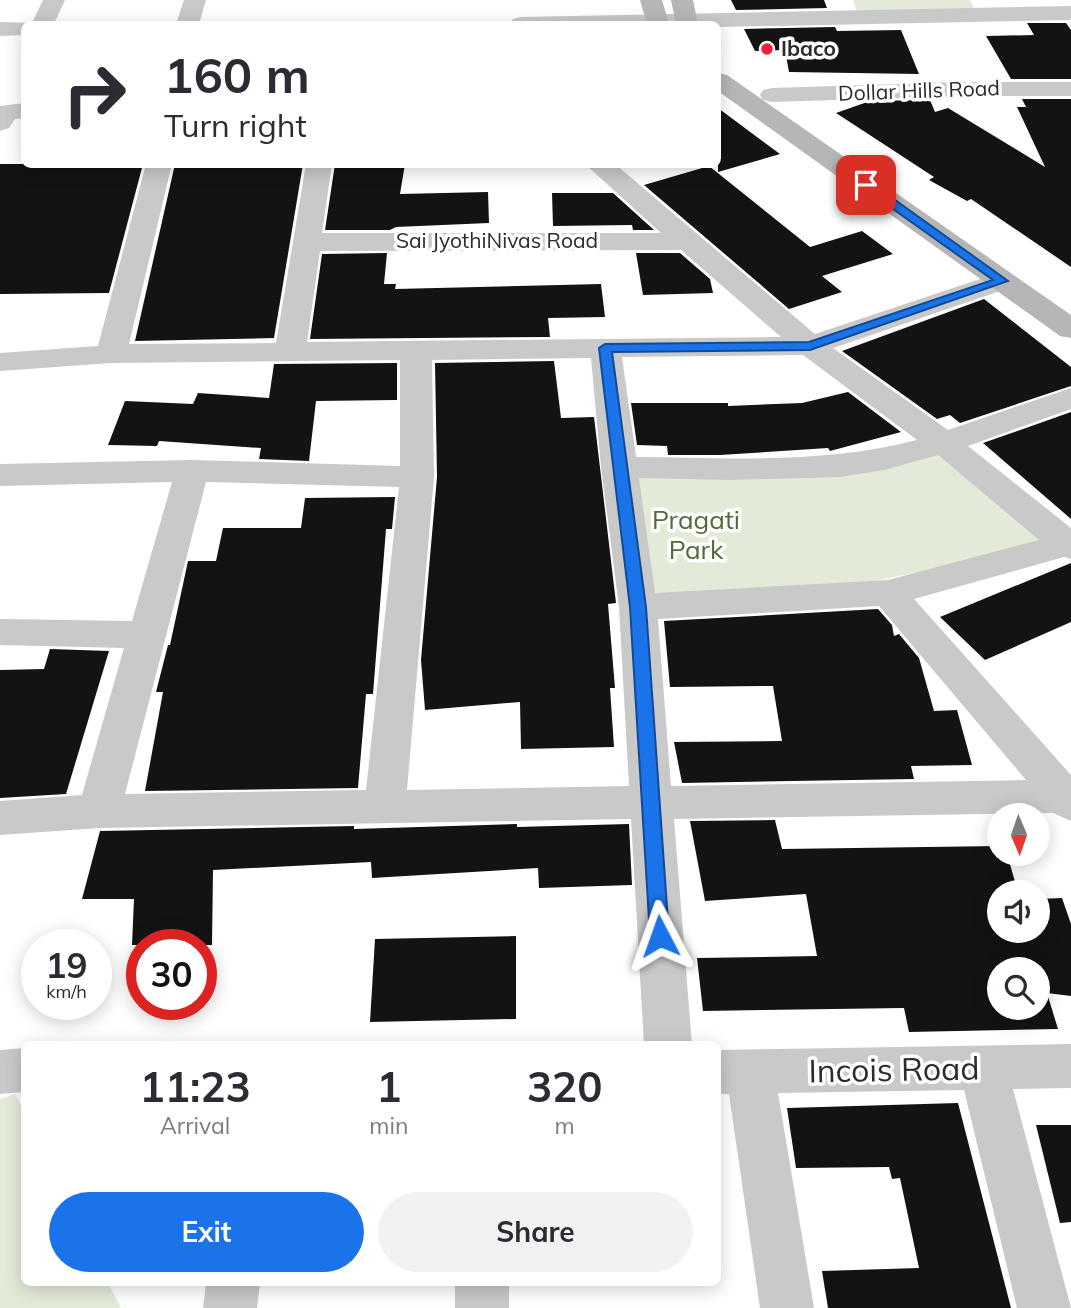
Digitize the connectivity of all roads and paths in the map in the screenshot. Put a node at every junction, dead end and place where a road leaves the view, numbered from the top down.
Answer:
1 (54, 0) edge
2 (195, 0) edge
3 (983, 7) edge
4 (844, 9) edge
5 (1071, 13) edge
6 (655, 15) edge
7 (685, 15) edge
8 (44, 21) edge
9 (189, 21) edge
10 (566, 21) edge
11 (21, 28) edge
12 (0, 29) edge
13 (721, 60) edge
14 (721, 82) edge
15 (1069, 92) edge
16 (772, 95) junction
17 (21, 111) edge
18 (0, 123) edge
19 (158, 168) edge
20 (318, 168) edge
21 (603, 168) edge
22 (687, 241) junction
23 (307, 242) junction
24 (1002, 281) junction
25 (1071, 303) edge
26 (1071, 329) edge
27 (810, 346) junction
28 (605, 348) junction
29 (415, 350) junction
30 (290, 351) junction
31 (111, 354) junction
32 (0, 362) edge
33 (1071, 398) edge
34 (944, 443) junction
35 (618, 467) junction
36 (192, 471) junction
37 (0, 475) edge
38 (417, 477) junction
39 (1069, 546) edge
40 (888, 593) junction
41 (638, 607) junction
42 (0, 632) edge
43 (147, 635) junction
44 (1067, 800) edge
45 (650, 801) junction
46 (385, 806) junction
47 (99, 811) junction
48 (0, 817) edge
49 (668, 1041) edge
50 (1071, 1066) edge
51 (983, 1068) junction
52 (21, 1070) edge
53 (0, 1072) edge
54 (734, 1073) edge
55 (233, 1286) edge
56 (482, 1286) edge
57 (230, 1308) edge
58 (482, 1308) edge
59 (787, 1308) edge
60 (1044, 1308) edge

1 - 8 street
2 - 9 street
3 - 4 street
3 - 5 street
4 - 7 street
6 - 7 street
6 - 10 street
11 - 12 street
13 - 16 main road
14 - 24 main road
15 - 16 street, Dollar Hills Road
16 - 25 main road
17 - 18 street
19 - 31 street
20 - 23 street
21 - 22 street
22 - 23 street, Sai JyothiNivas Road
22 - 27 street
23 - 30 street
24 - 26 main road
24 - 27 street
27 - 28 street
27 - 34 street
28 - 29 street
28 - 35 street
29 - 30 street
29 - 38 street
30 - 31 street
31 - 32 street
33 - 34 street
34 - 35 street
34 - 39 street
35 - 41 street
36 - 37 street
36 - 38 street
36 - 43 street
38 - 46 street
39 - 40 street
40 - 41 street
40 - 44 street
41 - 45 street
42 - 43 street
43 - 47 street
44 - 45 street
45 - 46 street
45 - 49 street
46 - 47 street
47 - 48 street
50 - 51 street, Incois Road
51 - 54 street, Incois Road
51 - 60 street
52 - 53 street
54 - 59 street
55 - 57 street
56 - 58 street

